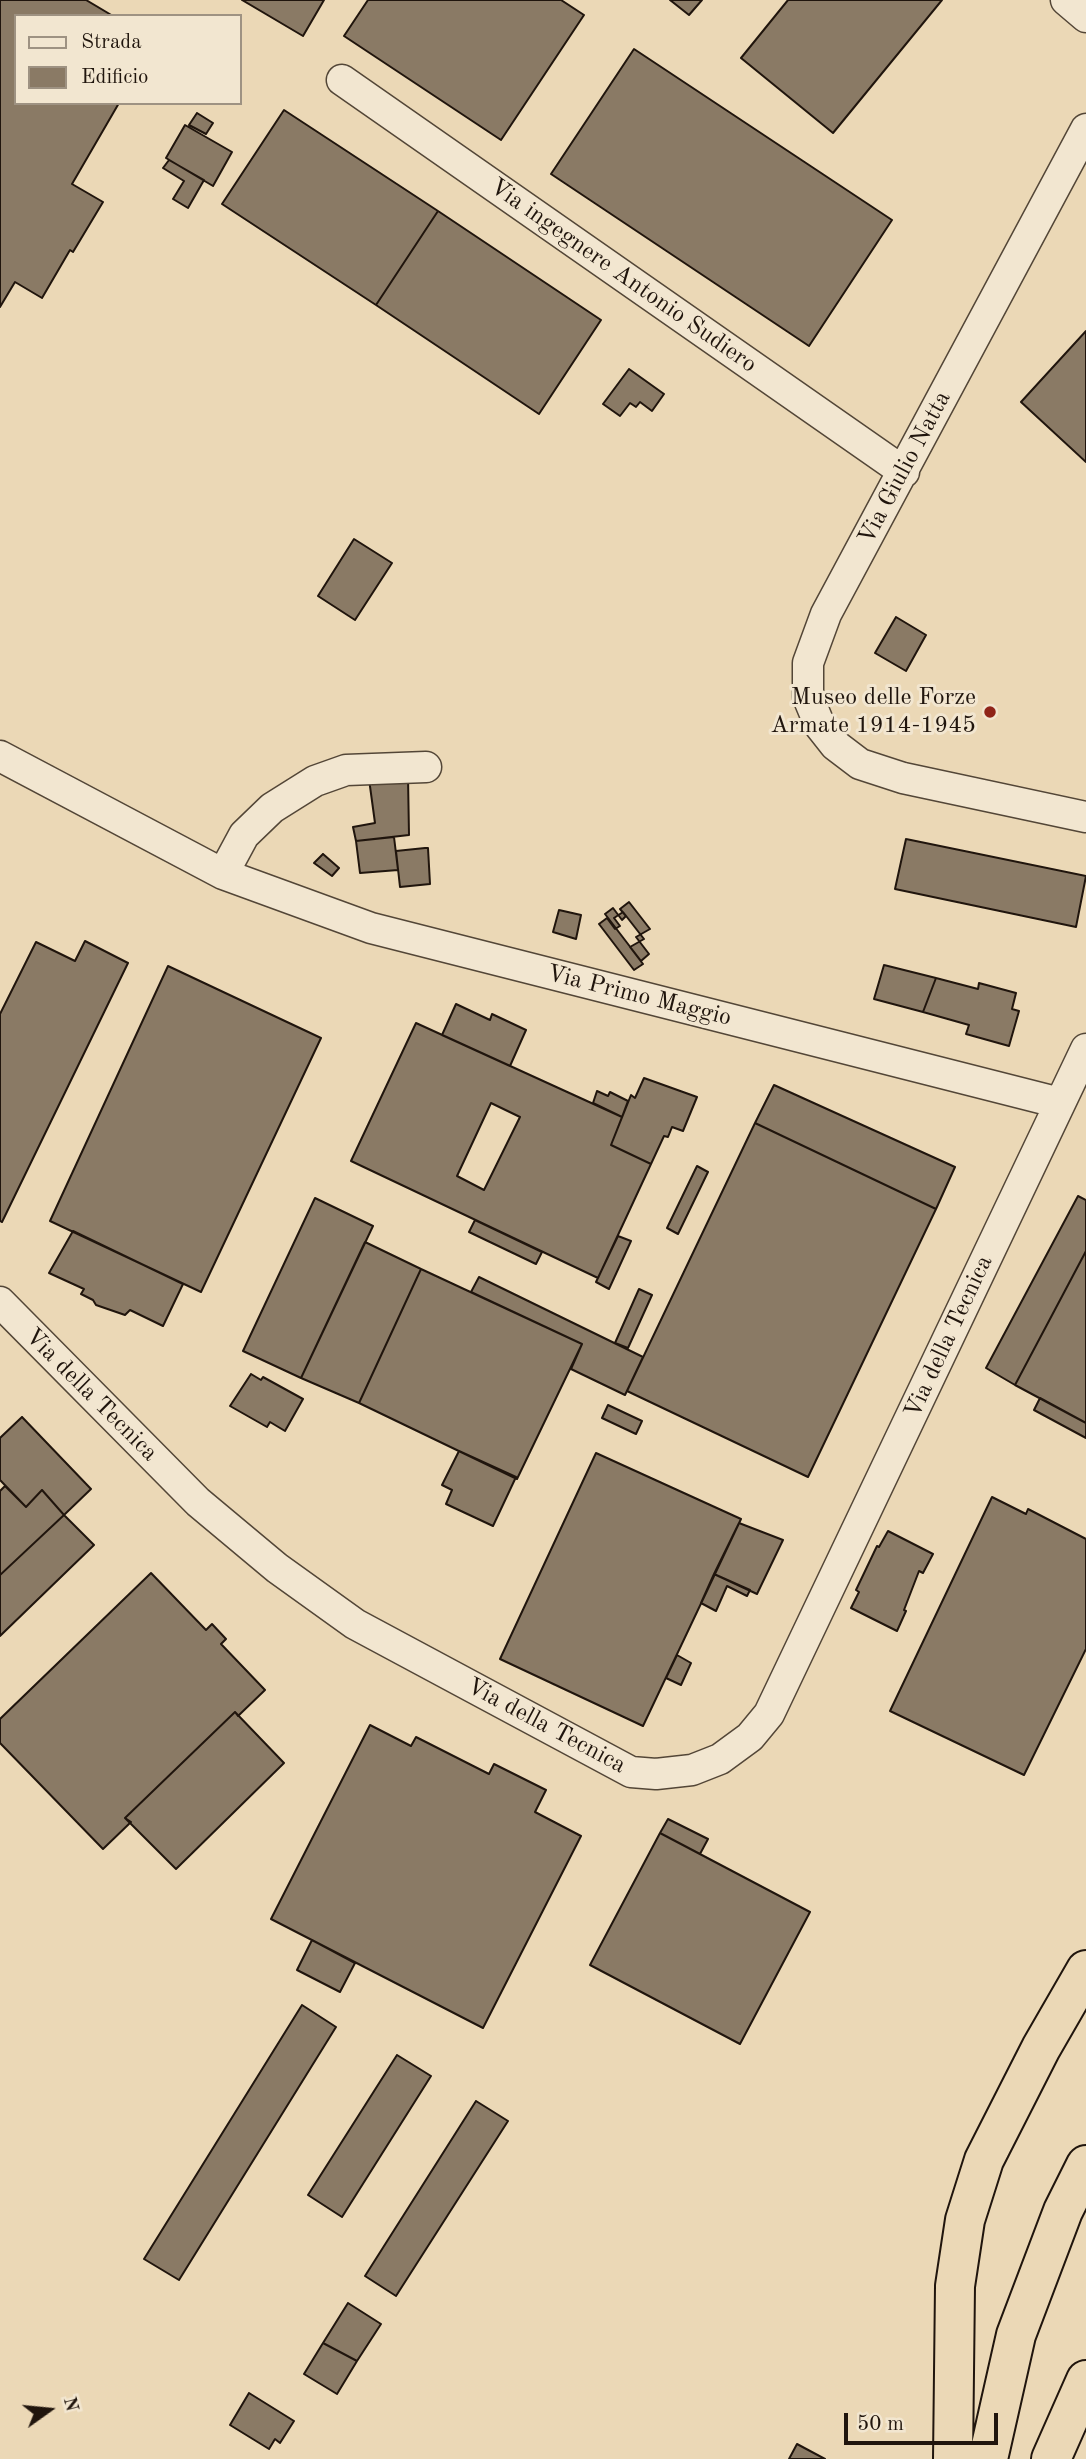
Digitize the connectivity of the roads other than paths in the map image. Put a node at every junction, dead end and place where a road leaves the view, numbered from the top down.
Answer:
1 (1066, 0) edge
2 (1086, 17) edge
3 (342, 80) dead end
4 (1086, 130) edge
5 (904, 471) junction
6 (0, 756) edge
7 (426, 767) dead end
8 (1086, 817) edge
9 (223, 874) junction
10 (1086, 1049) edge
11 (1060, 1103) junction
12 (0, 1302) edge
13 (1086, 1970) edge
14 (1086, 2165) edge
15 (1086, 2381) edge
16 (953, 2459) edge
17 (988, 2459) edge
18 (1051, 2459) edge

1 - 2 street
3 - 5 street, Via ingegnere Antonio Sudiero
4 - 5 street, Via Giulio Natta
5 - 8 street, Via Giulio Natta
6 - 9 street, Via Primo Maggio
7 - 9 street
9 - 11 street, Via Primo Maggio
10 - 11 street, Via della Tecnica
11 - 12 street, Via della Tecnica
13 - 16 highway
14 - 17 highway
15 - 18 highway

